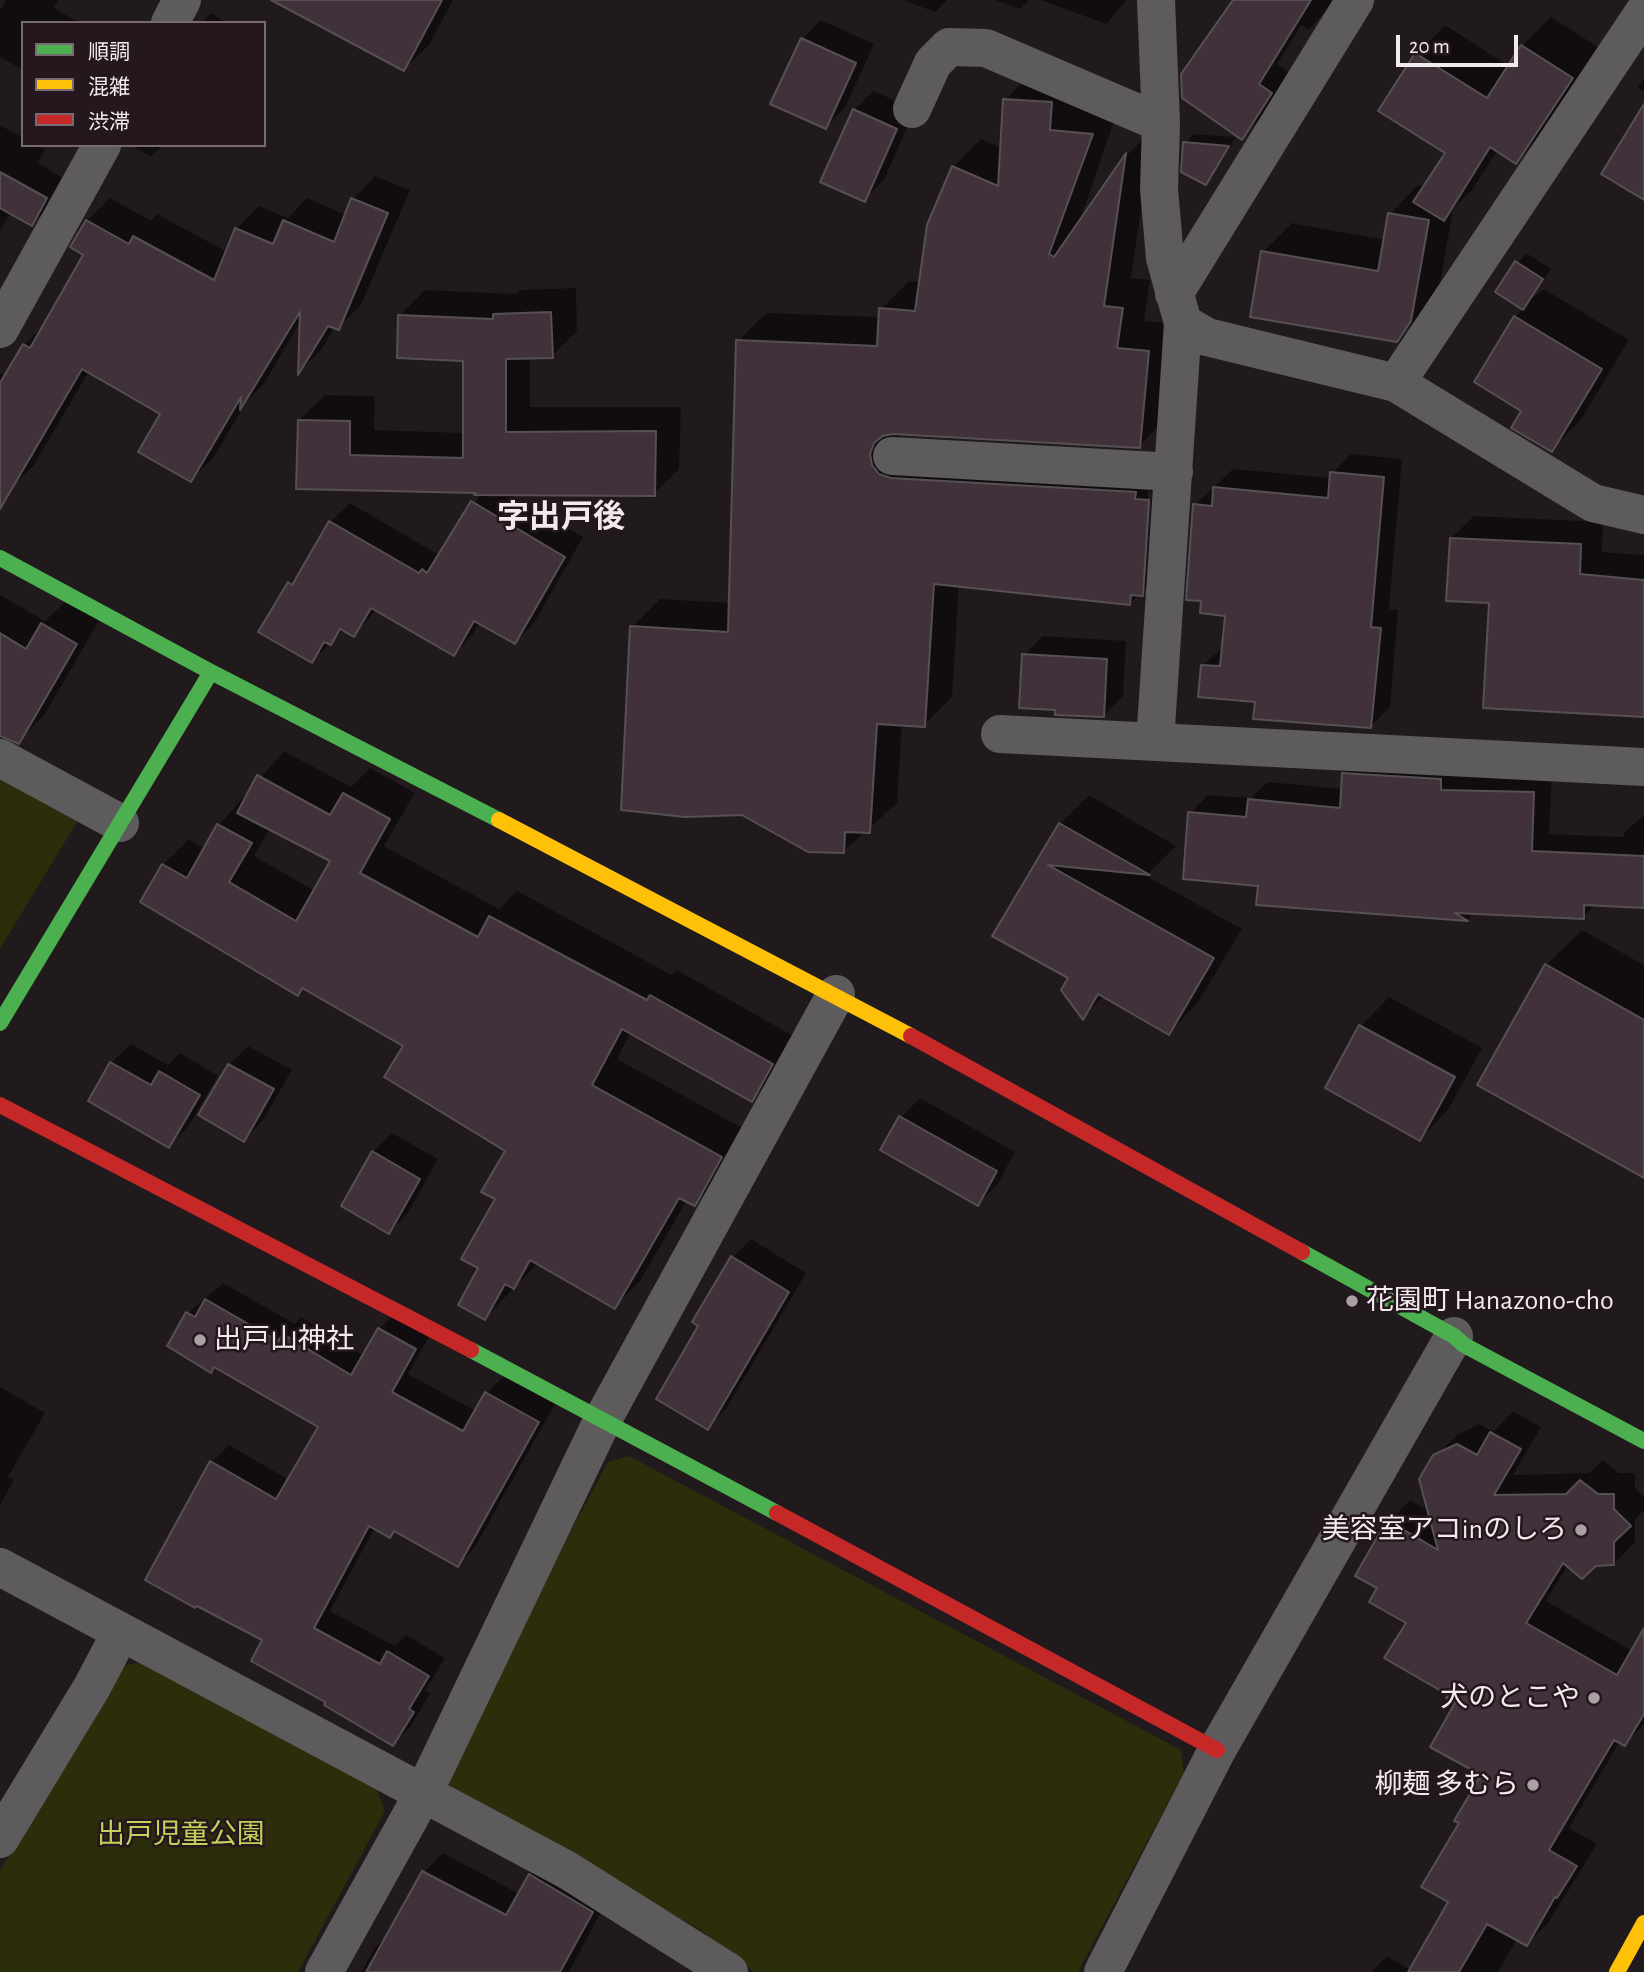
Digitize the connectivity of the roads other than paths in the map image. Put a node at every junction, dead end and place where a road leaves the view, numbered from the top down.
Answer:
1 (182, 0) edge
2 (1156, 0) edge
3 (1355, 0) edge
4 (1644, 12) edge
5 (171, 21) edge
6 (912, 109) dead end
7 (1161, 123) junction
8 (101, 147) edge
9 (1179, 309) junction
10 (0, 329) edge
11 (1396, 383) junction
12 (892, 456) dead end
13 (1174, 471) junction
14 (1644, 515) edge
15 (0, 558) edge
16 (211, 671) junction
17 (1000, 734) dead end
18 (1156, 742) junction
19 (0, 758) edge
20 (1644, 767) edge
21 (120, 823) junction
22 (836, 994) junction
23 (1, 1020) edge
24 (0, 1105) edge
25 (1454, 1336) junction
26 (603, 1419) junction
27 (1644, 1441) edge
28 (0, 1567) edge
29 (121, 1632) junction
30 (1217, 1750) junction
31 (424, 1792) junction
32 (0, 1839) edge
33 (1644, 1923) edge
34 (719, 1969) edge
35 (324, 1972) edge
36 (1103, 1972) edge
37 (1617, 1972) edge

1 - 5 street
2 - 7 street
3 - 9 street
4 - 11 street
6 - 7 street
7 - 9 street
8 - 10 street
9 - 11 street
9 - 13 street
11 - 14 street
12 - 13 street
13 - 18 street
15 - 16 main road
16 - 21 main road
16 - 22 main road
17 - 18 street
18 - 20 street
19 - 21 street
21 - 23 main road
22 - 25 main road
22 - 26 street
24 - 26 main road
25 - 27 main road
25 - 30 street
26 - 30 main road
26 - 31 street
28 - 29 street
29 - 31 street
29 - 32 street
30 - 36 street
31 - 34 street
31 - 35 street
33 - 37 main road

